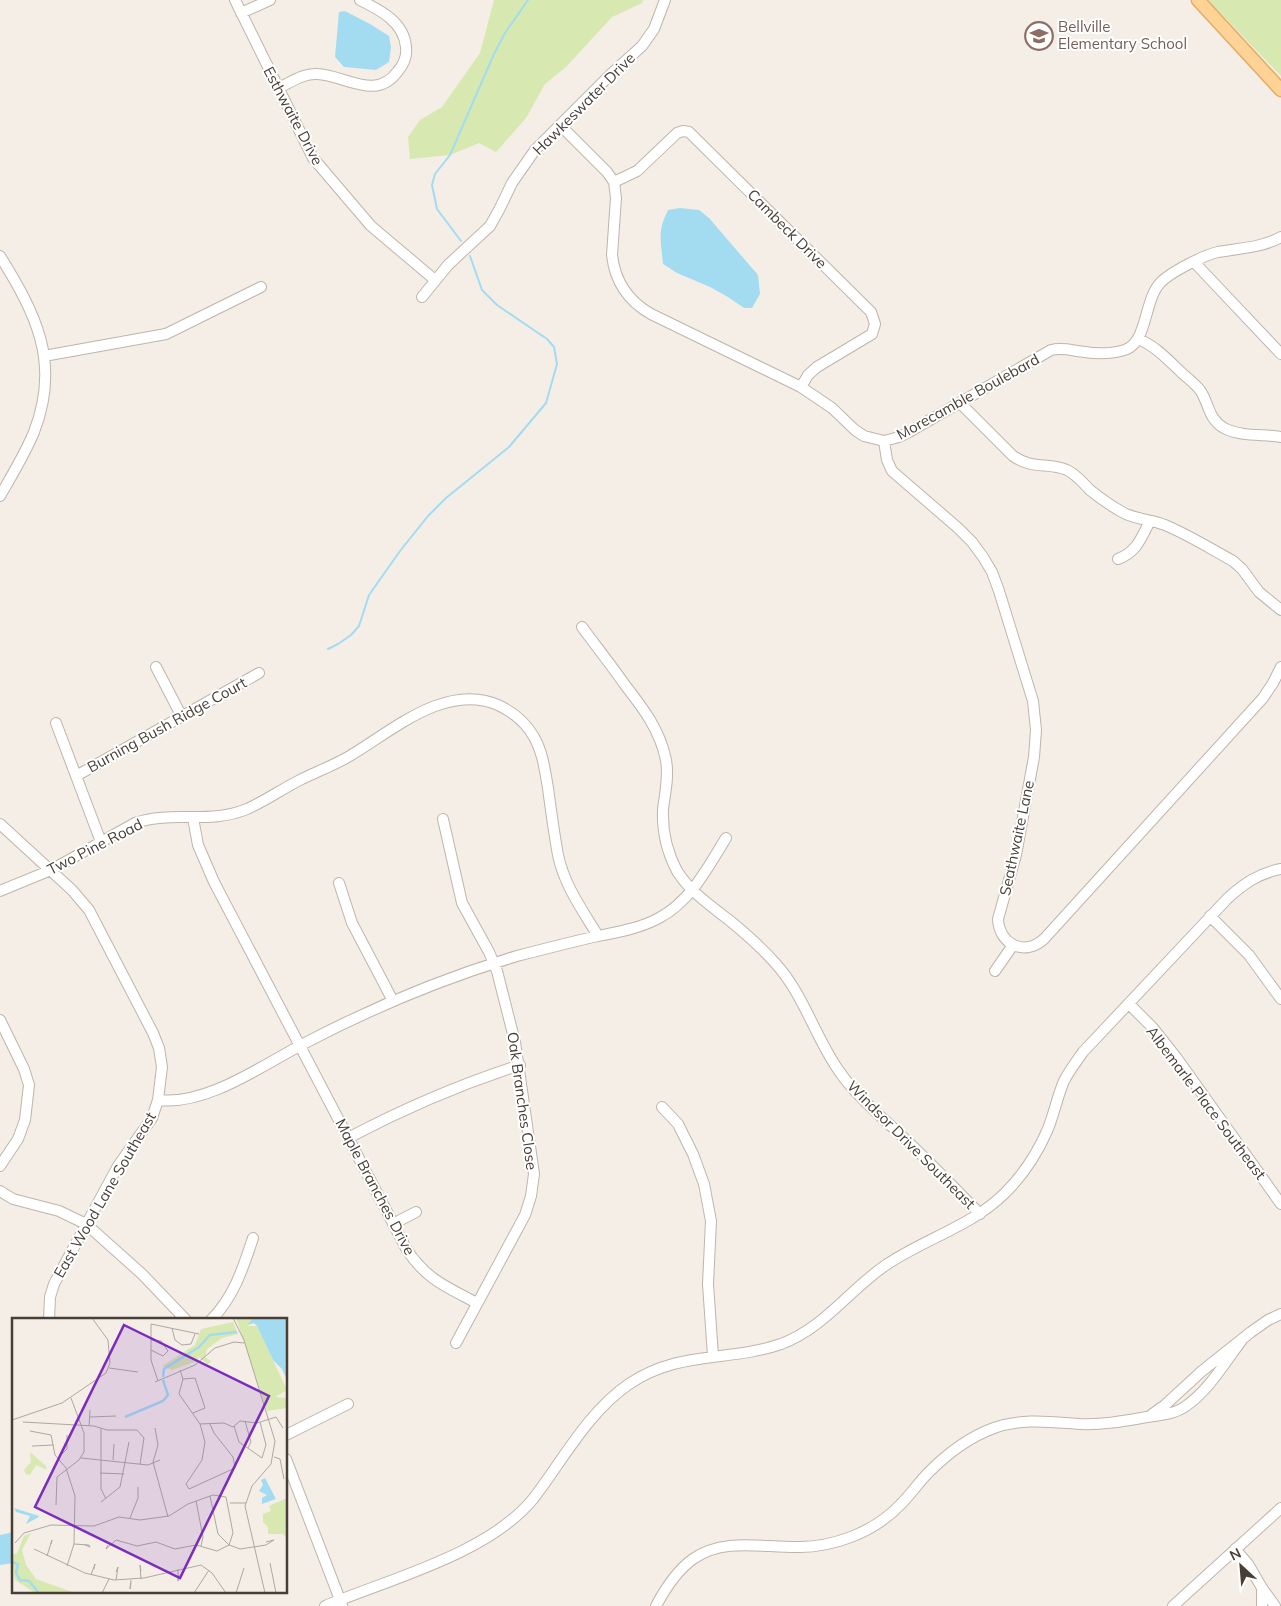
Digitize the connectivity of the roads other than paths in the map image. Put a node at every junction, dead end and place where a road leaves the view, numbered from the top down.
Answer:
1 (235, 0) edge
2 (270, 0) edge
3 (360, 0) edge
4 (665, 0) edge
5 (1198, 0) edge
6 (241, 13) junction
7 (278, 88) junction
8 (1281, 90) edge
9 (560, 125) junction
10 (614, 182) junction
11 (1281, 237) edge
12 (0, 256) edge
13 (1194, 262) junction
14 (435, 280) junction
15 (261, 287) dead end
16 (422, 297) dead end
17 (1138, 338) junction
18 (1281, 354) edge
19 (44, 356) junction
20 (801, 387) junction
21 (960, 403) junction
22 (1281, 437) edge
23 (884, 441) junction
24 (0, 496) edge
25 (1150, 521) junction
26 (1118, 559) dead end
27 (1281, 610) edge
28 (582, 627) dead end
29 (156, 667) dead end
30 (1281, 667) edge
31 (259, 674) dead end
32 (182, 717) junction
33 (56, 723) dead end
34 (76, 776) junction
35 (193, 818) junction
36 (443, 819) dead end
37 (0, 824) edge
38 (726, 838) dead end
39 (101, 842) junction
40 (1281, 869) edge
41 (51, 870) junction
42 (339, 883) dead end
43 (0, 891) edge
44 (692, 891) junction
45 (1210, 916) junction
46 (598, 936) junction
47 (1013, 945) junction
48 (494, 964) junction
49 (995, 971) dead end
50 (1281, 998) edge
51 (392, 1001) junction
52 (1129, 1004) junction
53 (0, 1020) edge
54 (299, 1046) junction
55 (520, 1065) junction
56 (158, 1100) junction
57 (662, 1107) dead end
58 (348, 1138) junction
59 (0, 1166) edge
60 (0, 1191) edge
61 (1281, 1204) edge
62 (416, 1212) dead end
63 (980, 1214) junction
64 (86, 1224) junction
65 (393, 1224) junction
66 (253, 1238) dead end
67 (477, 1303) junction
68 (1281, 1314) edge
69 (48, 1318) edge
70 (184, 1318) edge
71 (213, 1318) edge
72 (1242, 1340) junction
73 (456, 1342) dead end
74 (713, 1356) junction
75 (348, 1404) dead end
76 (1145, 1418) junction
77 (288, 1434) edge
78 (288, 1464) edge
79 (1281, 1508) edge
80 (1235, 1549) junction
81 (1262, 1588) junction
82 (341, 1603) edge
83 (325, 1606) edge
84 (656, 1606) edge
85 (1173, 1606) edge
86 (1262, 1606) edge
87 (1275, 1606) edge

1 - 6 street, Esthwaite Drive
2 - 6 street
3 - 7 street
4 - 9 street, Hawkeswater Drive
5 - 8 main road
6 - 7 street, Esthwaite Drive
7 - 14 street, Esthwaite Drive
9 - 10 street
9 - 14 street, Hawkeswater Drive
10 - 20 street, Morecamble Boulebard
10 - 20 street, Cambeck Drive
11 - 13 street
12 - 19 street
13 - 17 street
13 - 18 street
14 - 16 street, Hawkeswater Drive
15 - 19 street
17 - 21 street, Morecamble Boulebard
17 - 22 street
19 - 24 street
20 - 23 street, Morecamble Boulebard
21 - 23 street, Morecamble Boulebard
21 - 25 street
23 - 47 street, Seathwaite Lane
25 - 26 street
25 - 27 street
28 - 44 street, Windsor Drive Southeast
29 - 32 street
30 - 47 street
31 - 32 street, Burning Bush Ridge Court
32 - 34 street, Burning Bush Ridge Court
33 - 34 street
34 - 39 street
35 - 39 street, Two Pine Road
35 - 46 street, Two Pine Road
35 - 54 street, Maple Branches Drive
36 - 48 street, Oak Branches Close
37 - 41 street, East Wood Lane Southeast
38 - 44 street
39 - 41 street, Two Pine Road
40 - 45 street
41 - 43 street, Two Pine Road
41 - 56 street, East Wood Lane Southeast
42 - 51 street
44 - 46 street
44 - 63 street, Windsor Drive Southeast
45 - 50 street
45 - 52 street
46 - 48 street
47 - 49 street
48 - 51 street
48 - 55 street, Oak Branches Close
51 - 54 street
52 - 61 street, Albemarle Place Southeast
52 - 63 street
53 - 59 street
54 - 56 street
54 - 58 street, Maple Branches Drive
55 - 58 street
55 - 67 street, Oak Branches Close
56 - 64 street, East Wood Lane Southeast
57 - 74 street
58 - 65 street, Maple Branches Drive
60 - 64 street
62 - 65 street
63 - 74 street
64 - 69 street, East Wood Lane Southeast
64 - 70 street
65 - 67 street, Maple Branches Drive
66 - 71 street
67 - 73 street, Oak Branches Close
68 - 72 street
72 - 76 street
72 - 76 street
74 - 82 street
75 - 77 street
76 - 84 street
78 - 82 street
79 - 80 street
80 - 81 street
80 - 85 street
81 - 86 street
81 - 87 street
82 - 83 street

